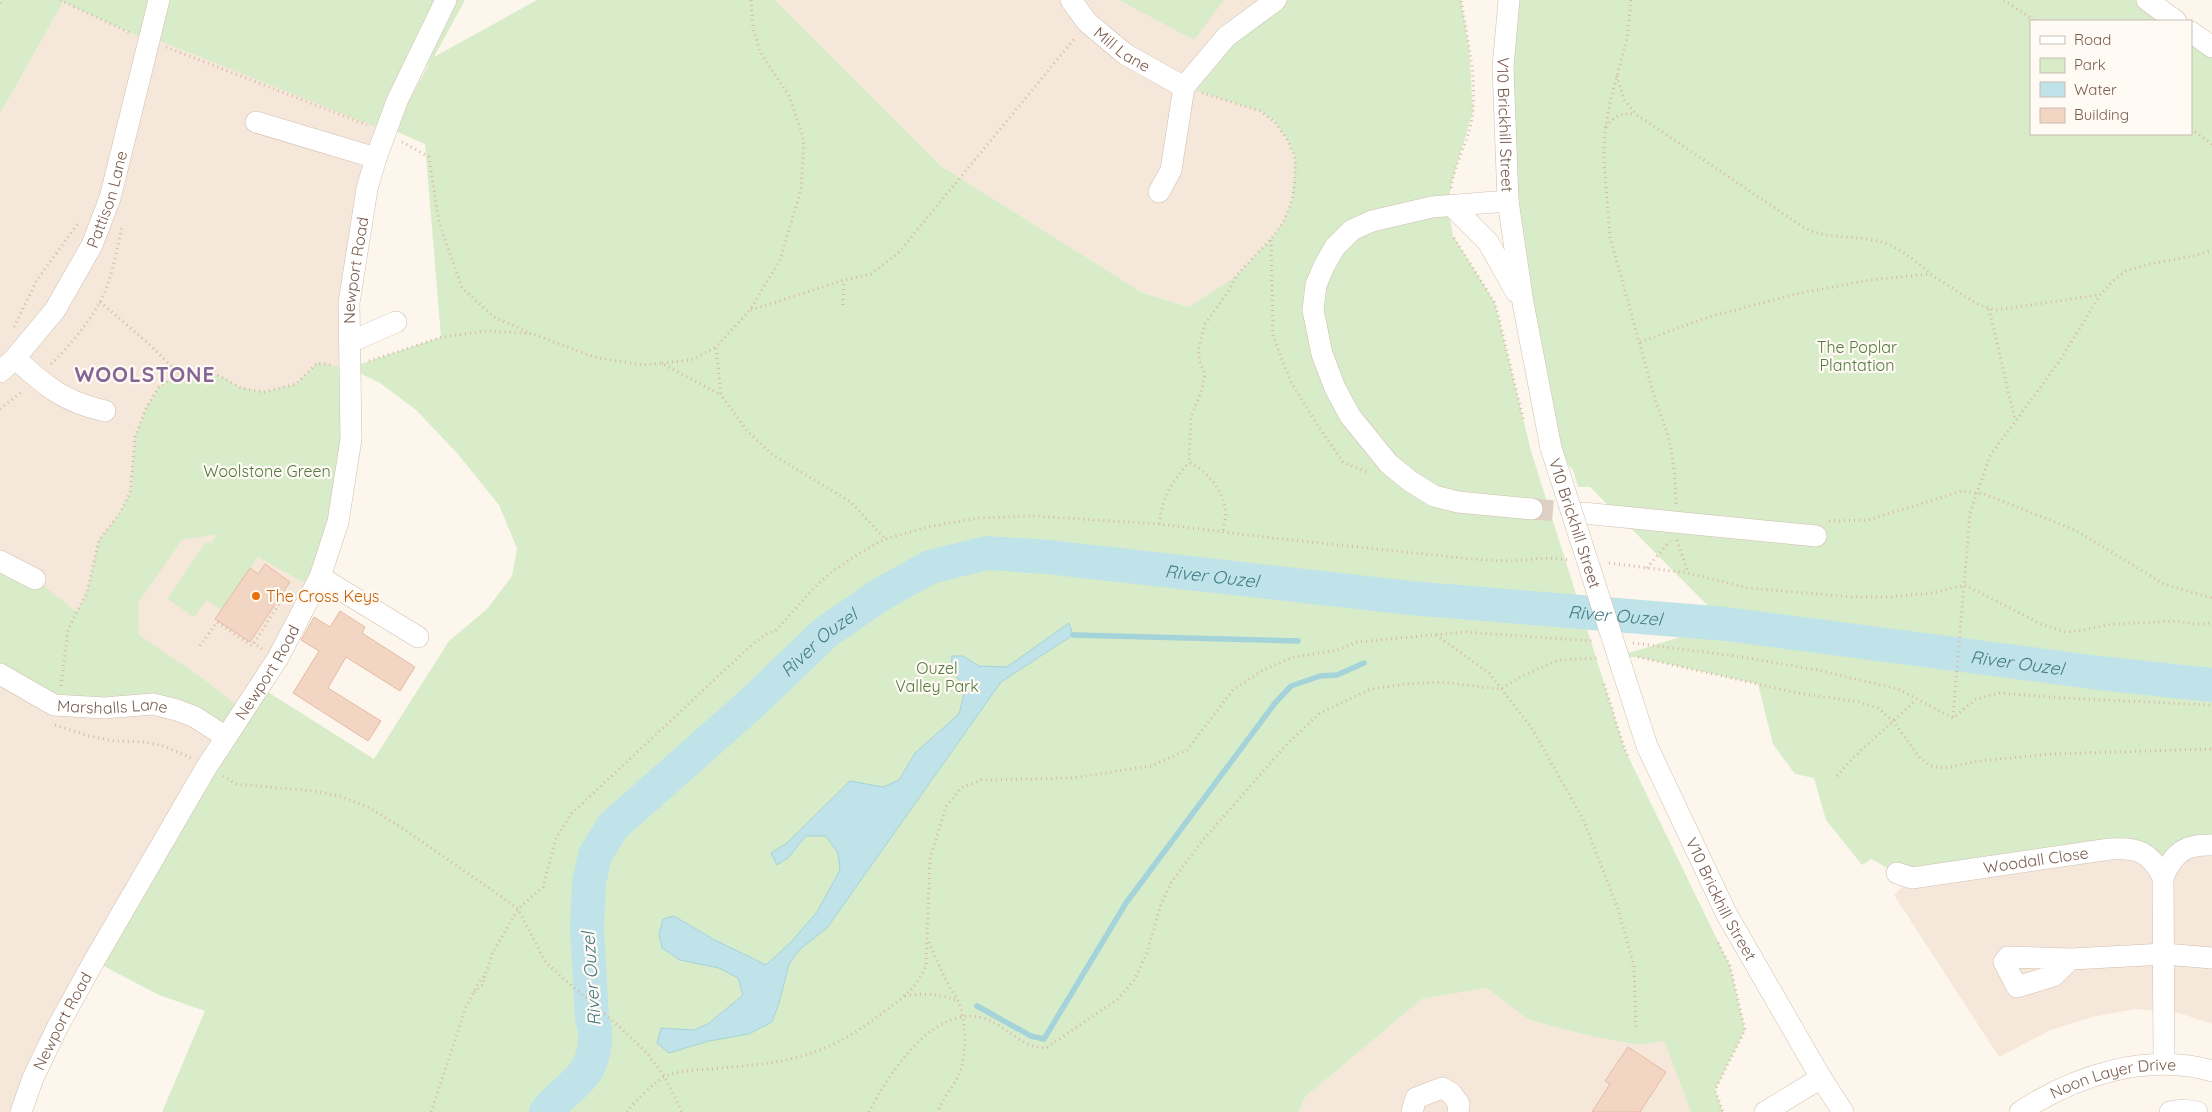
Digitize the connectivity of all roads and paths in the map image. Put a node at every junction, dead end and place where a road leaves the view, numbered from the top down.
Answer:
1 (2, 0) edge
2 (60, 0) edge
3 (159, 0) edge
4 (446, 0) edge
5 (751, 0) edge
6 (1071, 0) edge
7 (1276, 0) edge
8 (1509, 0) edge
9 (1631, 0) edge
10 (2004, 0) edge
11 (2147, 0) edge
12 (0, 3) edge
13 (2034, 20) edge
14 (2175, 20) edge
15 (1088, 22) junction
16 (2192, 33) edge
17 (142, 34) junction
18 (2212, 47) edge
19 (1617, 74) junction
20 (1184, 87) junction
21 (1637, 114) junction
22 (256, 122) dead end
23 (1605, 129) junction
24 (2192, 130) edge
25 (386, 132) junction
26 (2212, 144) edge
27 (376, 158) junction
28 (1159, 192) dead end
29 (1508, 201) junction
30 (1451, 206) junction
31 (82, 218) dead end
32 (2212, 250) edge
33 (1930, 274) junction
34 (844, 280) junction
35 (2100, 295) junction
36 (100, 302) dead end
37 (1522, 303) junction
38 (843, 305) dead end
39 (1990, 309) junction
40 (750, 310) junction
41 (396, 322) dead end
42 (12, 330) dead end
43 (532, 334) junction
44 (350, 342) junction
45 (1640, 342) junction
46 (716, 347) junction
47 (661, 363) junction
48 (7, 365) edge
49 (349, 368) junction
50 (179, 374) junction
51 (721, 395) junction
52 (105, 411) dead end
53 (2015, 420) junction
54 (1190, 462) junction
55 (1975, 492) junction
56 (1532, 509) tunnel mouth
57 (1583, 513) tunnel mouth
58 (1677, 521) junction
59 (1159, 524) junction
60 (1223, 531) junction
61 (1814, 536) joint
62 (885, 539) junction
63 (1576, 560) dead end
64 (0, 561) edge
65 (1602, 562) dead end
66 (1647, 568) junction
67 (1688, 573) junction
68 (320, 577) junction
69 (36, 579) dead end
70 (1965, 585) junction
71 (2212, 598) edge
72 (2212, 623) edge
73 (1435, 634) junction
74 (418, 637) dead end
75 (1603, 641) dead end
76 (254, 643) dead end
77 (1630, 643) dead end
78 (200, 646) dead end
79 (1637, 657) dead end
80 (1608, 658) dead end
81 (0, 674) edge
82 (1501, 689) junction
83 (1916, 700) junction
84 (2212, 705) edge
85 (51, 713) junction
86 (1953, 718) junction
87 (1893, 721) junction
88 (226, 737) junction
89 (2212, 749) edge
90 (1625, 750) dead end
91 (1629, 759) dead end
92 (206, 768) junction
93 (1837, 776) dead end
94 (2212, 845) edge
95 (1897, 872) dead end
96 (2163, 877) junction
97 (518, 910) junction
98 (928, 939) junction
99 (1716, 939) dead end
100 (2165, 954) junction
101 (2212, 958) edge
102 (2071, 959) dead end
103 (905, 996) junction
104 (958, 1001) junction
105 (962, 1016) junction
106 (1636, 1030) dead end
107 (2164, 1063) junction
108 (2212, 1071) edge
109 (665, 1077) junction
110 (1821, 1078) junction
111 (22, 1112) edge
112 (431, 1112) edge
113 (628, 1112) edge
114 (682, 1112) edge
115 (869, 1112) edge
116 (938, 1112) edge
117 (1412, 1112) edge
118 (1458, 1112) edge
119 (1722, 1112) edge
120 (1766, 1112) edge
121 (1843, 1112) edge
122 (1858, 1112) edge
123 (2020, 1112) edge
124 (2170, 1112) edge
125 (2198, 1112) edge

1 - 12 path
2 - 17 path
3 - 17 street, Pattison Lane
4 - 25 street, Newport Road
5 - 40 path
6 - 15 street, Mill Lane
7 - 20 street
8 - 29 street, V10 Brickhill Street
9 - 19 path
10 - 13 path
11 - 14 street
15 - 20 street, Mill Lane
15 - 34 path
16 - 18 street
17 - 25 path
17 - 48 street, Pattison Lane
19 - 21 path
19 - 23 path
20 - 28 street
20 - 54 path
21 - 23 path
21 - 33 path
22 - 27 street
23 - 45 path
24 - 26 path
25 - 27 street, Newport Road
25 - 43 path
27 - 44 street, Newport Road
29 - 30 street
29 - 37 street, V10 Brickhill Street
30 - 37 street
30 - 56 street
31 - 42 path
32 - 35 path
33 - 39 path
33 - 45 path
34 - 38 path
34 - 40 path
35 - 39 path
35 - 53 path
36 - 50 path
37 - 110 street, V10 Brickhill Street, bridge
39 - 53 path
40 - 46 path
41 - 44 street
43 - 47 path
43 - 49 path
44 - 49 street, Newport Road
45 - 58 path
46 - 47 path
46 - 51 path
47 - 51 path
48 - 52 street
49 - 50 path
49 - 68 street, Newport Road
50 - 85 path
51 - 62 path
53 - 55 path
54 - 59 path
54 - 60 path
55 - 61 path
55 - 70 path
55 - 71 path
57 - 58 street
58 - 61 street
59 - 60 path
59 - 62 path
60 - 63 path
62 - 97 path
64 - 69 street
65 - 66 path
66 - 67 path
66 - 67 path
67 - 70 path
68 - 74 street
68 - 88 street, Newport Road
70 - 72 path
70 - 86 path
73 - 75 path
73 - 82 path
73 - 98 path
76 - 78 path
77 - 83 path
79 - 87 path
80 - 82 path
81 - 85 street, Marshalls Lane
82 - 105 path
82 - 106 path
83 - 86 path
83 - 87 path
84 - 86 path
85 - 88 street, Marshalls Lane
85 - 92 path
87 - 89 path
87 - 93 path
88 - 92 street, Newport Road
90 - 91 path
92 - 97 path
92 - 111 street, Newport Road
94 - 96 street
95 - 96 street, Woodall Close
96 - 100 street
97 - 109 path
97 - 112 path
98 - 103 path
98 - 104 path
99 - 119 path
100 - 101 street
100 - 102 street
100 - 107 street
103 - 104 path
103 - 109 path
104 - 105 path
105 - 115 path
105 - 116 path
107 - 108 street, Noon Layer Drive
107 - 123 street, Noon Layer Drive
109 - 113 path
109 - 114 path
110 - 120 street
110 - 121 street, V10 Brickhill Street
110 - 122 street
117 - 118 street
124 - 125 street

